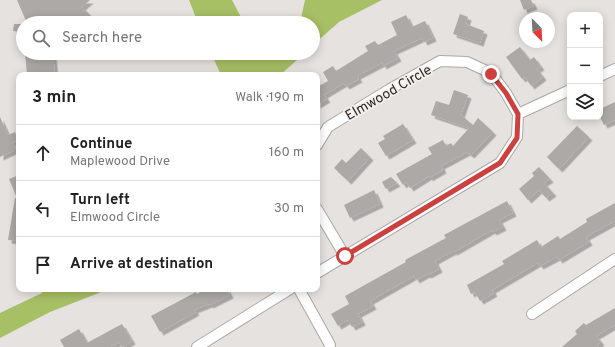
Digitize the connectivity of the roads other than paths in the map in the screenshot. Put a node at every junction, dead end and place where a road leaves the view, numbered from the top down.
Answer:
1 (615, 69) edge
2 (603, 75) edge
3 (567, 91) edge
4 (518, 114) junction
5 (320, 140) edge
6 (320, 214) edge
7 (345, 256) junction
8 (615, 259) edge
9 (320, 271) edge
10 (285, 292) edge
11 (301, 292) edge
12 (532, 314) dead end
13 (330, 345) dead end
14 (196, 347) edge

1 - 2 street
3 - 4 street
4 - 5 street, Elmwood Circle
4 - 7 street
6 - 7 street
7 - 9 street
8 - 12 street
10 - 14 street
11 - 13 street

